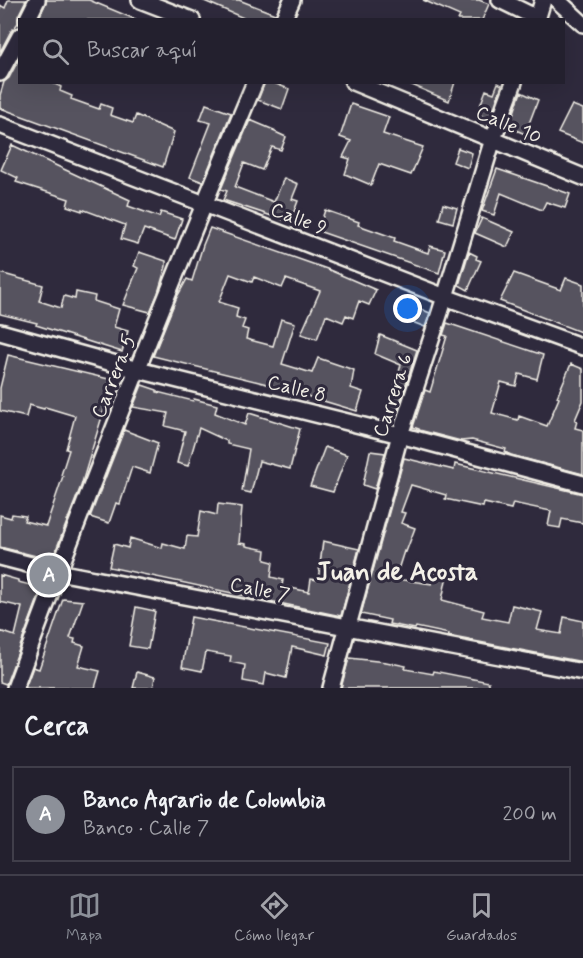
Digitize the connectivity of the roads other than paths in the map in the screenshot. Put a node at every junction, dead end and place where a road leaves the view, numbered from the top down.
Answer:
1 (37, 0) edge
2 (140, 0) edge
3 (292, 0) edge
4 (500, 0) edge
5 (543, 0) edge
6 (557, 0) edge
7 (28, 18) edge
8 (187, 18) edge
9 (284, 18) edge
10 (535, 18) edge
11 (537, 18) edge
12 (583, 24) edge
13 (18, 40) edge
14 (0, 73) edge
15 (254, 84) edge
16 (358, 84) edge
17 (512, 84) edge
18 (0, 125) edge
19 (493, 139) junction
20 (583, 177) edge
21 (204, 204) junction
22 (445, 297) junction
23 (0, 332) edge
24 (583, 347) edge
25 (138, 370) junction
26 (400, 435) junction
27 (583, 484) edge
28 (0, 557) edge
29 (58, 572) junction
30 (348, 627) junction
31 (583, 672) edge
32 (15, 688) edge
33 (331, 688) edge

1 - 7 street
2 - 8 street
3 - 9 street
4 - 10 street
5 - 11 street
6 - 12 street
13 - 14 street
15 - 21 street, Carrera 5
16 - 19 street, Calle 10
17 - 19 street, Carrera 6
18 - 21 street, Calle 9
19 - 20 street, Calle 10
19 - 22 street, Carrera 6
21 - 22 street, Calle 9
21 - 25 street, Carrera 5
22 - 24 street, Calle 9
22 - 26 street, Carrera 6
23 - 25 street, Calle 8
25 - 26 street, Calle 8
25 - 29 street, Carrera 5
26 - 27 street, Calle 8
26 - 30 street, Carrera 6
28 - 29 street, Calle 7
29 - 30 street, Calle 7
29 - 32 street, Carrera 5
30 - 31 street, Calle 7
30 - 33 street, Carrera 6

